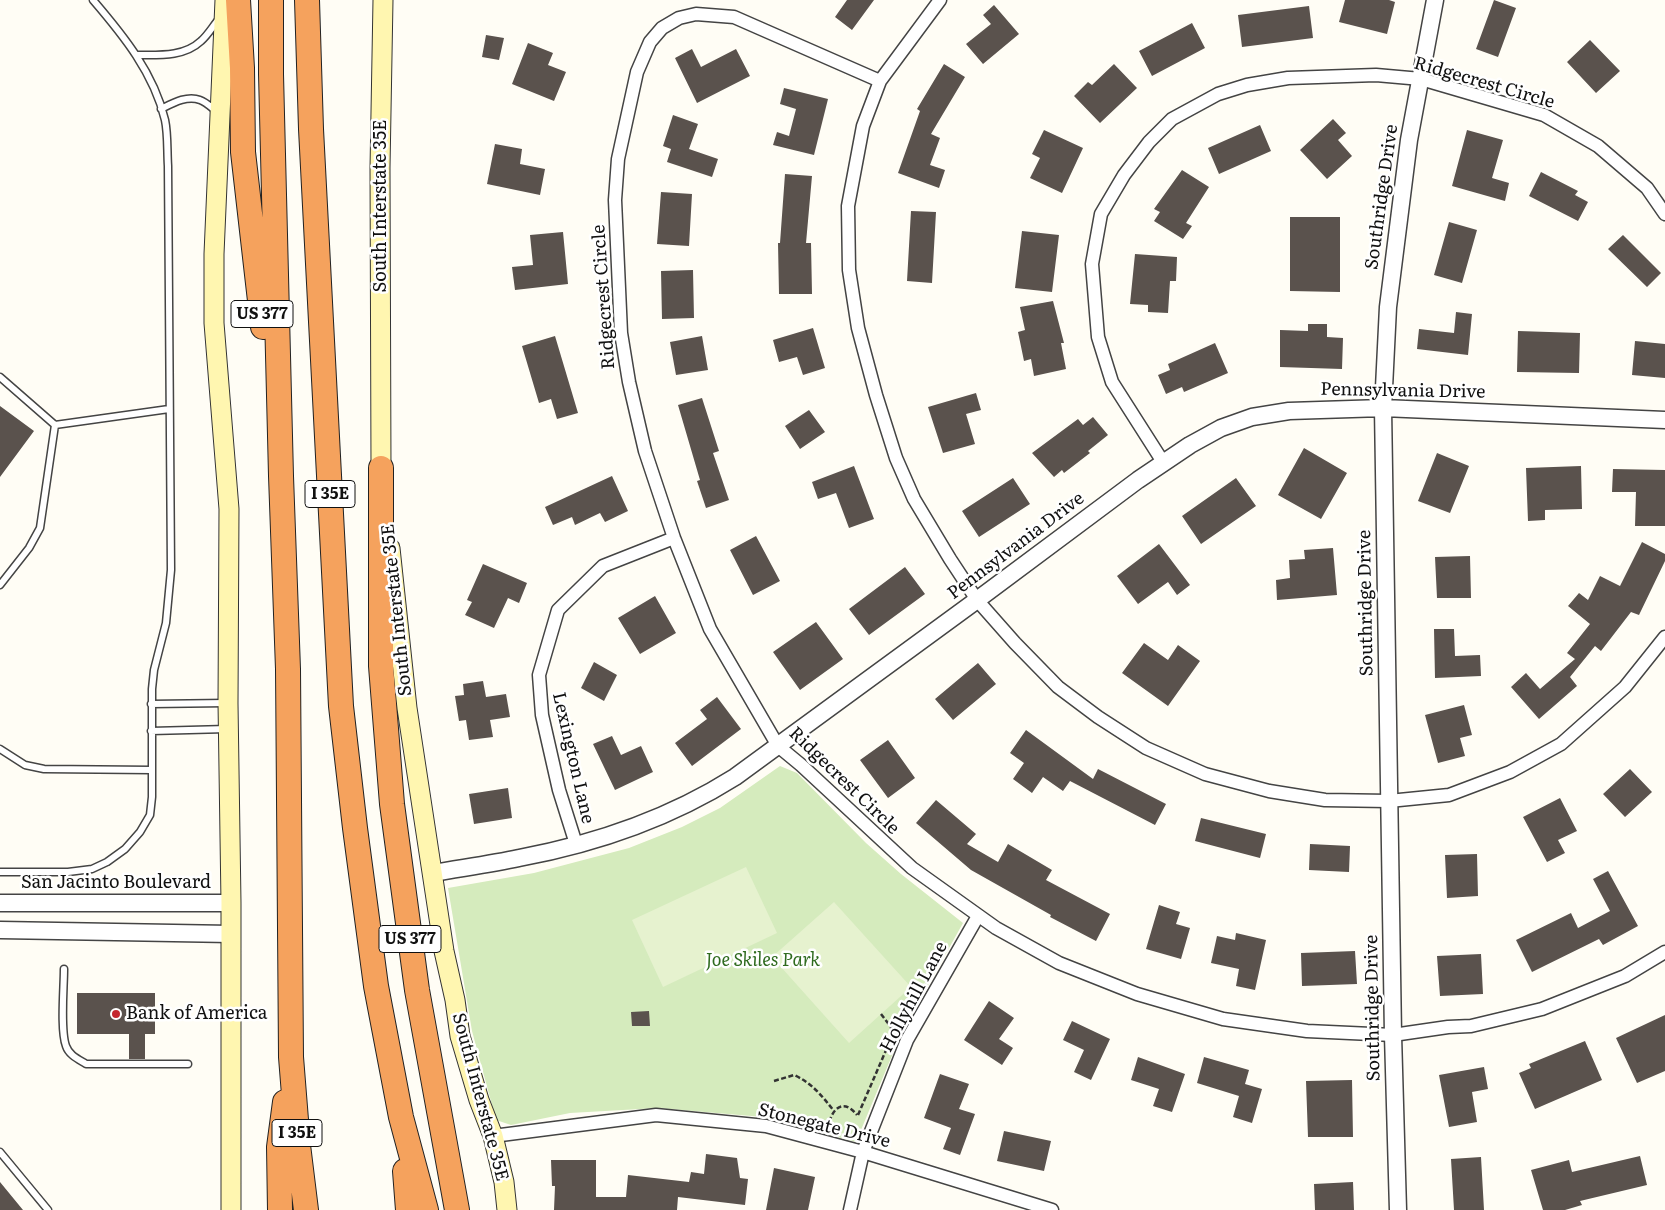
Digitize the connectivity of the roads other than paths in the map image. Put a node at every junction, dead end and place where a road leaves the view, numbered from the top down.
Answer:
1 (93, 0) edge
2 (271, 0) edge
3 (307, 0) edge
4 (383, 0) edge
5 (940, 0) edge
6 (1435, 0) edge
7 (229, 4) edge
8 (137, 55) junction
9 (1421, 79) junction
10 (880, 81) junction
11 (162, 109) junction
12 (220, 114) junction
13 (1665, 214) edge
14 (0, 377) edge
15 (1383, 408) junction
16 (169, 409) junction
17 (1665, 420) edge
18 (55, 425) junction
19 (1163, 462) junction
20 (381, 468) junction
21 (281, 476) junction
22 (674, 538) junction
23 (0, 585) edge
24 (977, 600) junction
25 (1665, 637) edge
26 (228, 703) junction
27 (152, 704) junction
28 (229, 729) junction
29 (151, 731) junction
30 (778, 746) junction
31 (0, 749) edge
32 (152, 770) junction
33 (1389, 801) junction
34 (576, 844) junction
35 (0, 872) edge
36 (433, 873) junction
37 (0, 902) edge
38 (231, 904) junction
39 (978, 916) junction
40 (0, 930) edge
41 (231, 934) junction
42 (1665, 952) edge
43 (64, 969) dead end
44 (1393, 1035) junction
45 (291, 1057) junction
46 (188, 1064) dead end
47 (401, 1117) junction
48 (493, 1136) junction
49 (0, 1152) edge
50 (863, 1152) junction
51 (48, 1210) edge
52 (231, 1210) edge
53 (280, 1210) edge
54 (306, 1210) edge
55 (408, 1210) edge
56 (426, 1210) edge
57 (457, 1210) edge
58 (507, 1210) edge
59 (850, 1210) edge
60 (1052, 1210) edge
61 (1398, 1210) edge

1 - 8 lane
2 - 21 highway, I 35E
3 - 47 highway, I 35E
4 - 20 main road, South Interstate 35E / US 377
5 - 10 street
6 - 9 street, Southridge Drive
7 - 8 lane
7 - 12 main road
7 - 21 highway, US 377
8 - 11 lane
9 - 13 street, Ridgecrest Circle
9 - 15 street, Southridge Drive
9 - 19 street, Ridgecrest Circle
10 - 22 street, Ridgecrest Circle
10 - 24 street
11 - 12 lane
11 - 16 lane
12 - 26 main road
14 - 18 lane
15 - 17 street, Pennsylvania Drive
15 - 19 street, Pennsylvania Drive
15 - 33 street, Southridge Drive
16 - 18 lane
16 - 27 lane
18 - 23 lane
19 - 24 street, Pennsylvania Drive
20 - 36 main road, South Interstate 35E
20 - 57 highway, US 377
21 - 45 highway, I 35E
22 - 30 street, Ridgecrest Circle
22 - 34 street, Lexington Lane
24 - 30 street, Pennsylvania Drive
24 - 33 street
25 - 33 street
26 - 27 lane
26 - 28 main road
27 - 29 lane
28 - 29 lane
28 - 38 main road
29 - 32 lane
30 - 34 street, Pennsylvania Drive
30 - 39 street, Ridgecrest Circle
31 - 32 lane
32 - 35 lane
33 - 44 street, Southridge Drive
34 - 36 street, Pennsylvania Drive
36 - 48 main road, South Interstate 35E
37 - 38 street, San Jacinto Boulevard
38 - 41 main road
39 - 44 street, Ridgecrest Circle
39 - 50 street, Hollyhill Lane
40 - 41 street
41 - 52 main road
42 - 44 street, Ridgecrest Circle
43 - 46 lane
44 - 61 street, Southridge Drive
45 - 53 highway
45 - 54 highway, I 35E
47 - 55 highway
47 - 56 highway, I 35E
48 - 50 street, Stonegate Drive
48 - 58 main road, South Interstate 35E
49 - 51 lane
50 - 59 street, Hollyhill Lane
50 - 60 street, Stonegate Drive

